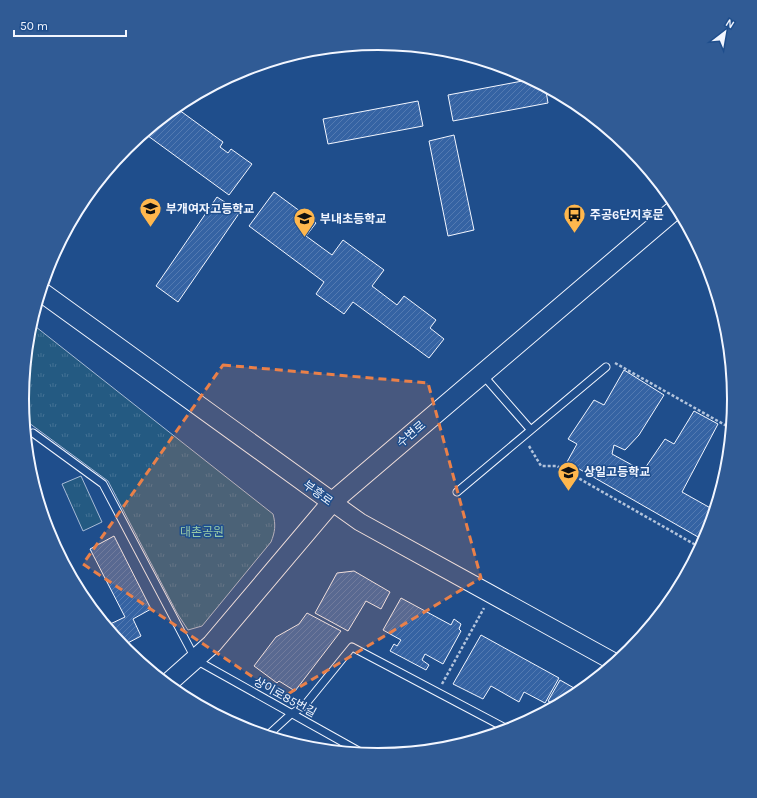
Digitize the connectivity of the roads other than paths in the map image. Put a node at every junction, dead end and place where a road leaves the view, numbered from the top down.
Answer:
1 (673, 211) edge
2 (45, 296) edge
3 (606, 367) road end
4 (482, 374) junction
5 (530, 429) junction
6 (32, 433) dead end
7 (457, 492) dead end
8 (332, 502) junction
9 (196, 660) junction
10 (611, 660) edge
11 (171, 680) edge
12 (291, 714) junction
13 (501, 726) edge
14 (272, 732) edge
15 (352, 748) edge

1 - 4 main road, 수변로
2 - 8 main road, 부흥로
3 - 5 lane
4 - 5 lane
4 - 8 main road, 수변로
5 - 7 lane
6 - 9 lane
8 - 9 main road, 수변로
8 - 10 street, 부흥로
9 - 11 main road, 수변로
9 - 12 lane, 상이로85번길
12 - 13 lane
12 - 14 lane
12 - 15 lane, 상이로85번길

